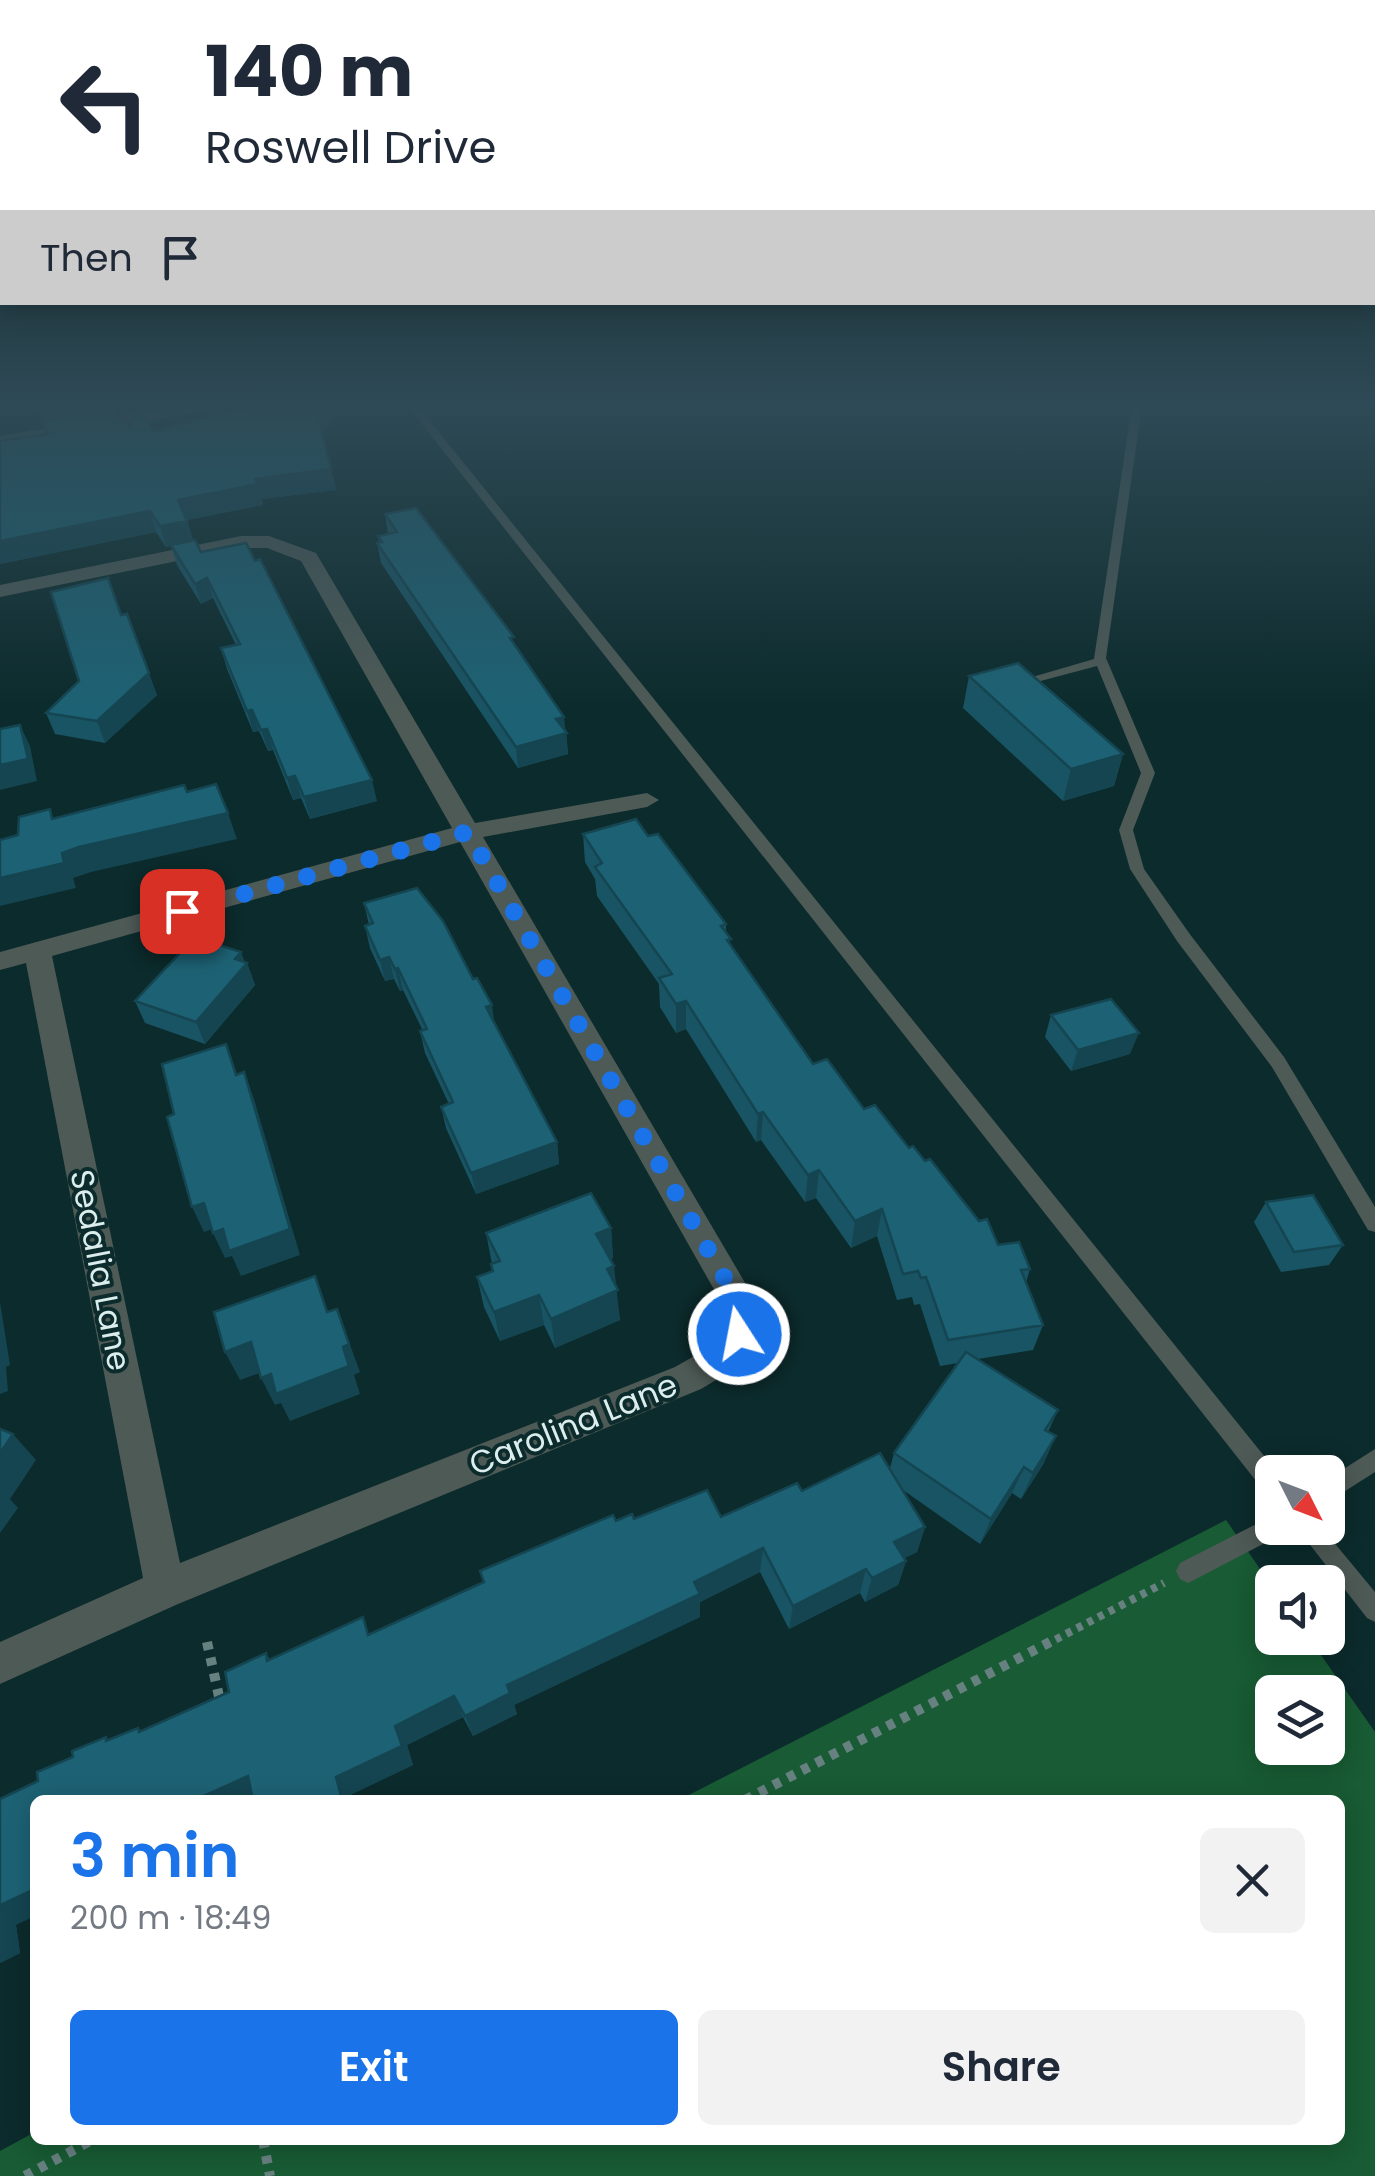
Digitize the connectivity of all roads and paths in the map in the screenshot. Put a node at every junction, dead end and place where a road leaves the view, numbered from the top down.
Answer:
1 (493, 507) edge
2 (1123, 507) edge
3 (0, 591) edge
4 (1101, 661) junction
5 (1005, 686) edge
6 (647, 800) dead end
7 (468, 832) junction
8 (38, 951) junction
9 (0, 961) edge
10 (1375, 1224) edge
11 (1375, 1459) edge
12 (1255, 1463) edge
13 (1345, 1480) edge
14 (1255, 1535) edge
15 (1322, 1545) edge
16 (1188, 1571) joint
17 (165, 1589) junction
18 (1375, 1610) edge
19 (207, 1641) dead end
20 (0, 1663) edge
21 (222, 1712) edge
22 (755, 1795) edge
23 (83, 2145) edge
24 (264, 2145) edge
25 (25, 2176) edge
26 (270, 2176) edge

1 - 12 lane
2 - 4 lane
3 - 7 street, Carolina Lane
4 - 5 lane
4 - 10 lane
6 - 7 street
7 - 8 street
7 - 17 street, Carolina Lane
8 - 9 street
8 - 17 street, Sedalia Lane
11 - 13 lane
14 - 16 lane
15 - 18 lane
16 - 22 path
17 - 20 street, Carolina Lane
19 - 21 path
23 - 25 path
24 - 26 path

